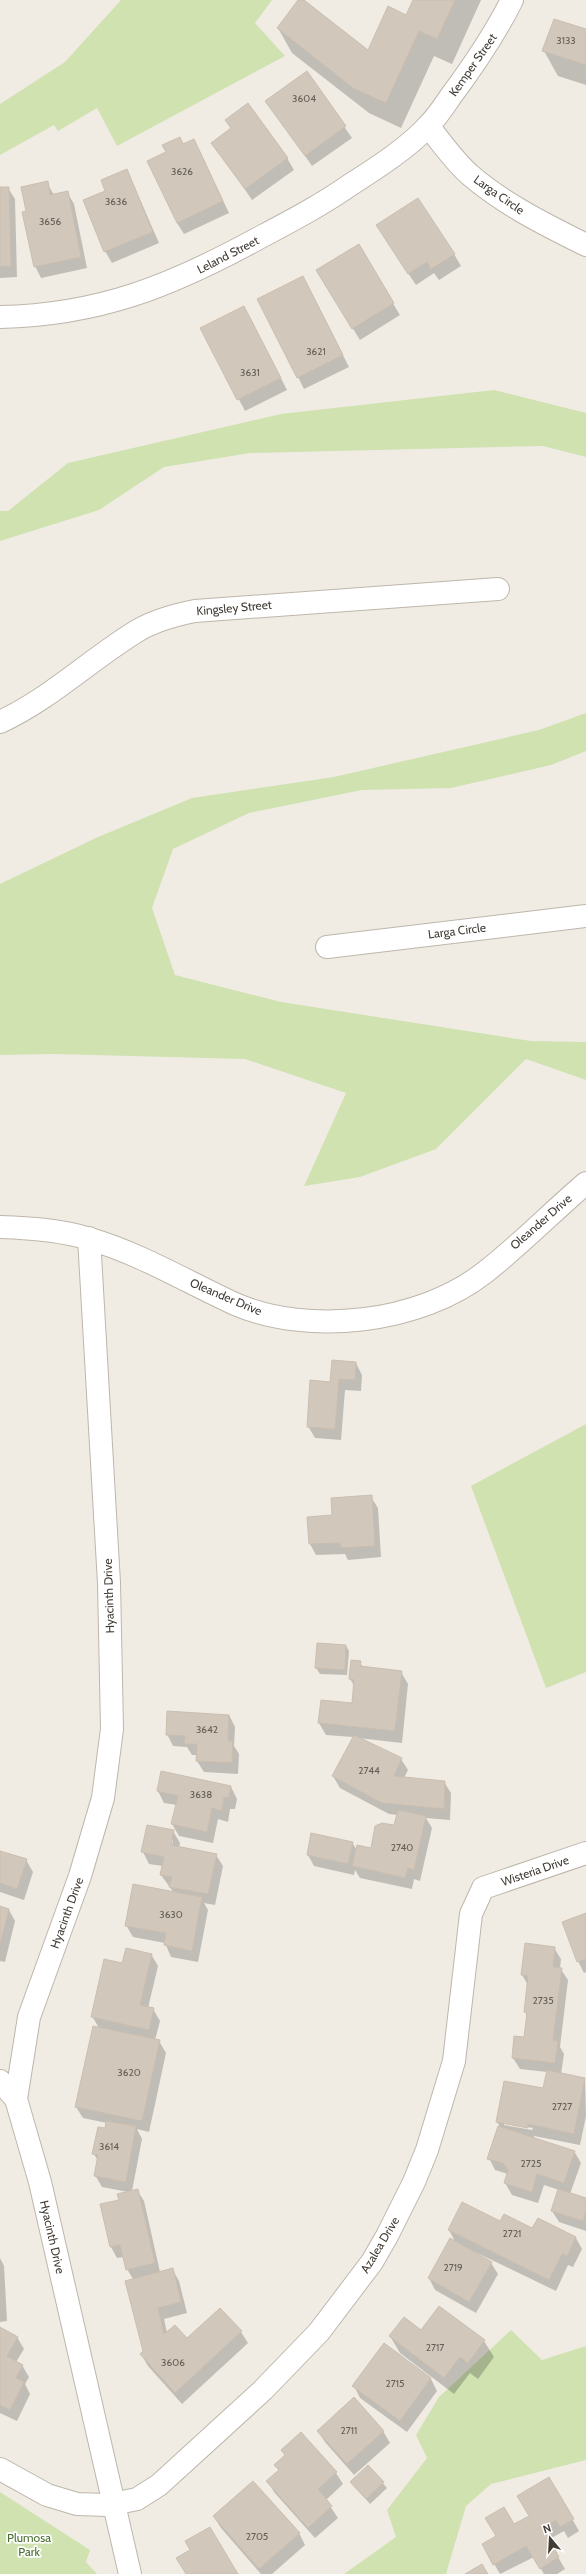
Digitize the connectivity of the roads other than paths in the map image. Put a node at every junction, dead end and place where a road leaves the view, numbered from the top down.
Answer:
1 (512, 0) edge
2 (428, 126) junction
3 (586, 245) edge
4 (0, 317) edge
5 (498, 589) dead end
6 (0, 722) edge
7 (586, 916) edge
8 (327, 947) dead end
9 (586, 1183) edge
10 (0, 1227) edge
11 (88, 1238) junction
12 (586, 1853) edge
13 (483, 1888) joint
14 (0, 2081) edge
15 (16, 2099) junction
16 (0, 2469) edge
17 (114, 2505) junction
18 (130, 2574) edge

1 - 2 street, Kemper Street
2 - 3 street, Larga Circle
2 - 4 street, Leland Street
5 - 6 street, Kingsley Street
7 - 8 street, Larga Circle
9 - 11 street, Oleander Drive
10 - 11 street, Oleander Drive
11 - 15 street, Hyacinth Drive
12 - 13 street, Wisteria Drive
13 - 17 street, Azalea Drive
14 - 15 street
15 - 17 street, Hyacinth Drive
16 - 17 street, Azalea Drive
17 - 18 street, Hyacinth Drive

